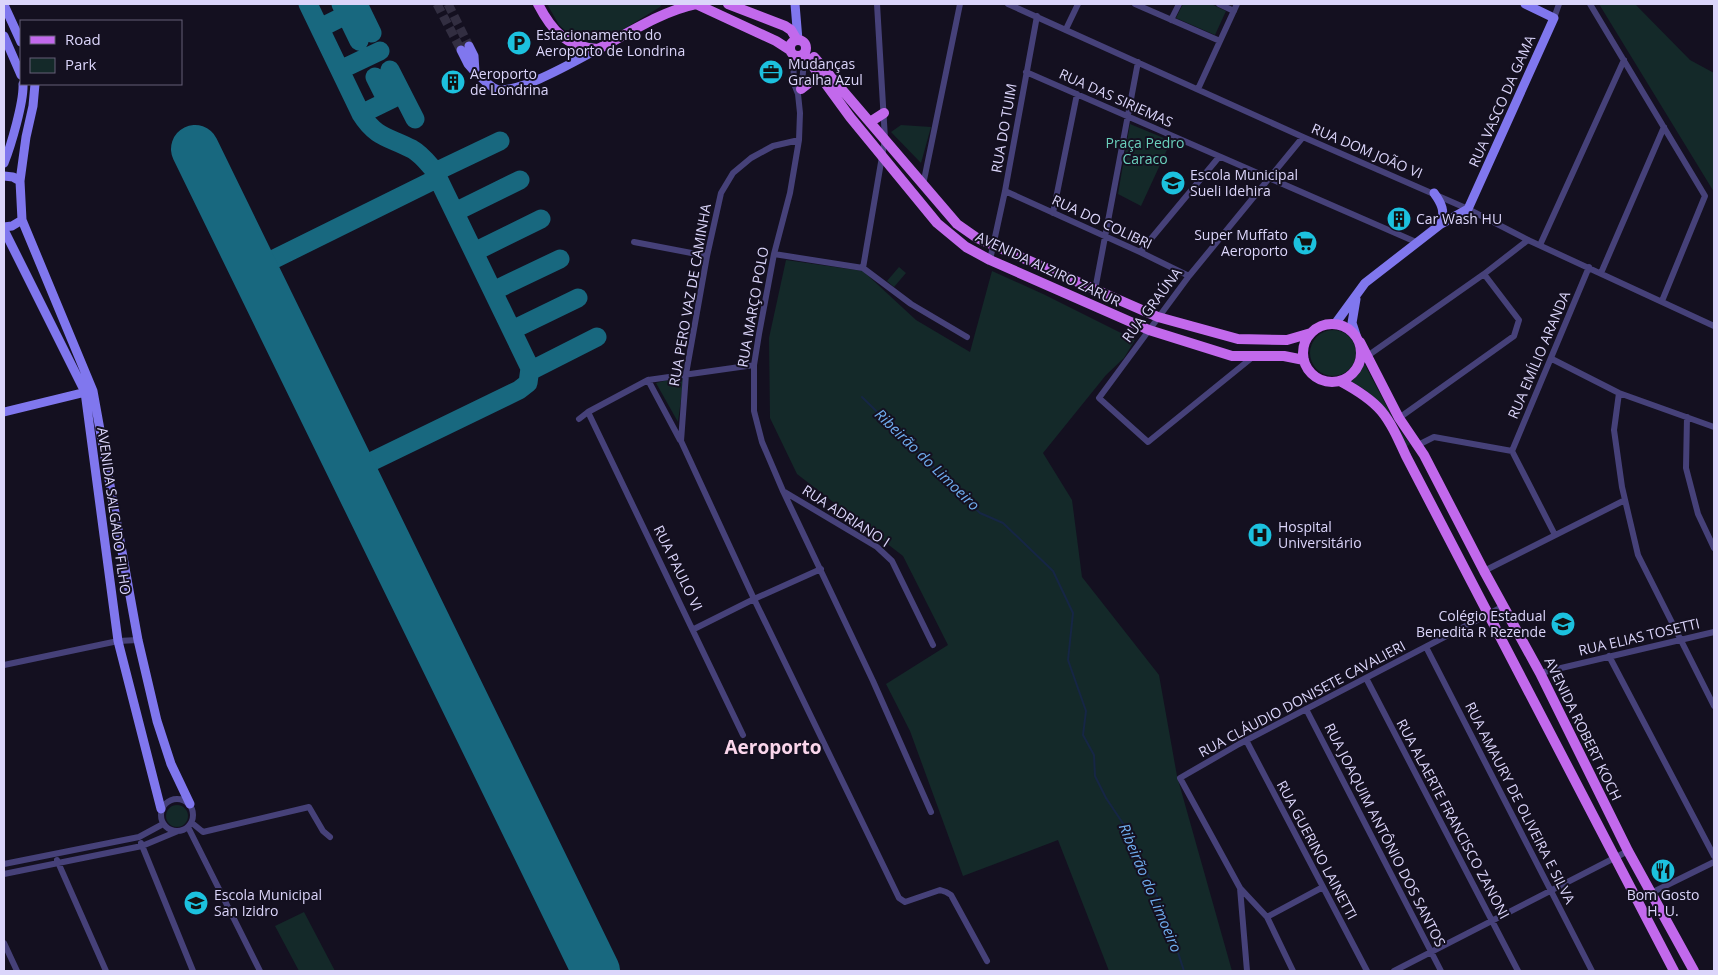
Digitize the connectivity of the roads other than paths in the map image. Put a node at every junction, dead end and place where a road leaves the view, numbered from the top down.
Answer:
1 (538, 4) edge
2 (669, 4) edge
3 (728, 4) edge
4 (796, 4) edge
5 (877, 4) edge
6 (960, 4) edge
7 (1008, 4) edge
8 (1078, 4) edge
9 (1135, 4) edge
10 (1179, 4) edge
11 (1219, 4) edge
12 (1237, 4) edge
13 (1525, 4) edge
14 (1560, 4) edge
15 (1590, 4) edge
16 (4, 5) edge
17 (717, 8) edge
18 (1234, 11) junction
19 (1037, 16) junction
20 (1554, 18) junction
21 (657, 19) junction
22 (1171, 20) junction
23 (1066, 29) junction
24 (4, 36) edge
25 (20, 40) edge
26 (797, 40) junction
27 (1220, 41) junction
28 (465, 48) tunnel mouth
29 (598, 49) junction
30 (799, 53) junction
31 (1624, 60) junction
32 (1138, 62) junction
33 (1026, 72) junction
34 (20, 73) edge
35 (821, 78) junction
36 (23, 85) edge
37 (35, 85) edge
38 (1198, 89) junction
39 (799, 91) junction
40 (1077, 94) junction
41 (884, 113) junction
42 (1128, 116) junction
43 (870, 122) junction
44 (1664, 127) junction
45 (1303, 137) junction
46 (885, 139) junction
47 (800, 140) junction
48 (882, 155) junction
49 (1219, 157) junction
50 (4, 163) edge
51 (4, 176) edge
52 (1269, 178) junction
53 (20, 182) junction
54 (923, 185) junction
55 (1005, 191) junction
56 (1434, 193) junction
57 (1468, 208) junction
58 (1054, 213) junction
59 (22, 220) junction
60 (1441, 224) junction
61 (4, 228) edge
62 (1105, 237) junction
63 (1528, 240) junction
64 (634, 242) dead end
65 (1416, 242) junction
66 (993, 244) junction
67 (1540, 245) junction
68 (1140, 252) junction
69 (774, 254) junction
70 (707, 256) junction
71 (990, 260) junction
72 (1589, 267) junction
73 (863, 268) junction
74 (1601, 273) junction
75 (1484, 274) junction
76 (1188, 276) junction
77 (1095, 290) junction
78 (1358, 292) junction
79 (1662, 301) junction
80 (1158, 317) junction
81 (1335, 324) junction
82 (1714, 326) edge
83 (1149, 330) junction
84 (1311, 332) junction
85 (968, 337) dead end
86 (1358, 339) junction
87 (1254, 356) junction
88 (1366, 357) junction
89 (1552, 359) junction
90 (1304, 360) junction
91 (754, 365) junction
92 (686, 374) junction
93 (648, 380) junction
94 (1340, 381) junction
95 (89, 391) junction
96 (1619, 393) junction
97 (4, 412) edge
98 (588, 412) junction
99 (1687, 417) junction
100 (1399, 418) junction
101 (579, 420) dead end
102 (1714, 426) edge
103 (681, 441) junction
104 (1418, 445) junction
105 (1512, 452) junction
106 (1424, 455) junction
107 (1408, 459) junction
108 (783, 491) junction
109 (1625, 500) junction
110 (1555, 535) junction
111 (1714, 548) edge
112 (821, 569) junction
113 (1484, 571) junction
114 (754, 599) junction
115 (1504, 606) junction
116 (1489, 614) junction
117 (694, 629) junction
118 (1714, 632) edge
119 (138, 640) junction
120 (1681, 640) junction
121 (118, 641) junction
122 (933, 645) dead end
123 (1426, 647) junction
124 (1609, 656) junction
125 (4, 665) edge
126 (1540, 673) junction
127 (1366, 678) junction
128 (1714, 706) edge
129 (1306, 709) junction
130 (743, 735) dead end
131 (1246, 740) junction
132 (190, 804) junction
133 (161, 809) junction
134 (932, 812) dead end
135 (163, 824) junction
136 (190, 825) junction
137 (178, 831) junction
138 (139, 838) junction
139 (330, 838) dead end
140 (142, 846) junction
141 (1628, 851) junction
142 (56, 854) junction
143 (1714, 856) edge
144 (1614, 858) junction
145 (58, 862) junction
146 (1714, 862) edge
147 (4, 864) edge
148 (4, 874) edge
149 (1323, 887) junction
150 (1240, 888) junction
151 (1551, 890) junction
152 (1651, 893) junction
153 (1267, 917) junction
154 (1492, 921) junction
155 (4, 943) edge
156 (1431, 952) junction
157 (987, 961) dead end
158 (17, 971) edge
159 (106, 971) edge
160 (193, 971) edge
161 (260, 971) edge
162 (1247, 971) edge
163 (1294, 971) edge
164 (1367, 971) edge
165 (1394, 971) edge
166 (1441, 971) edge
167 (1518, 971) edge
168 (1592, 971) edge
169 (1674, 971) edge
170 (1694, 971) edge

1 - 29 main road
2 - 21 main road
3 - 26 main road
4 - 26 street
5 - 41 street
6 - 54 street
7 - 19 street, RUA DOM JOÃO VI
8 - 23 street
9 - 22 street
10 - 22 street
11 - 18 street
12 - 18 street
13 - 20 street
14 - 20 street, RUA VASCO DA GAMA
15 - 31 street
16 - 25 street
17 - 21 main road
17 - 30 main road
18 - 27 street
19 - 23 street, RUA DOM JOÃO VI
19 - 33 street, RUA DO TUIM
20 - 57 street, RUA VASCO DA GAMA
21 - 29 main road
22 - 27 street
23 - 32 street, RUA DOM JOÃO VI
24 - 34 street
26 - 30 main road
27 - 38 street
28 - 29 street
30 - 35 main road, AVENIDA ALZIRO ZARUR
30 - 39 street, RUA MARÇO POLO
30 - 43 main road, AVENIDA ALZIRO ZARUR
31 - 44 street
31 - 67 street
32 - 38 street, RUA DOM JOÃO VI
32 - 42 street
33 - 40 street, RUA DAS SIRIEMAS
33 - 55 street, RUA DO TUIM
35 - 39 main road
35 - 48 main road, AVENIDA ALZIRO ZARUR
36 - 50 street
37 - 53 street, AVENIDA SALGADO FILHO
38 - 45 street, RUA DOM JOÃO VI
39 - 47 street, RUA MARÇO POLO
40 - 42 street, RUA DAS SIRIEMAS
40 - 58 street
41 - 43 main road
41 - 46 street
42 - 49 street, RUA DAS SIRIEMAS
42 - 62 street
43 - 46 main road, AVENIDA ALZIRO ZARUR
44 - 74 street
44 - 79 street
45 - 52 street, RUA GRAÚNA
45 - 56 street, RUA DOM JOÃO VI
46 - 48 street
46 - 54 main road, AVENIDA ALZIRO ZARUR
47 - 69 street, RUA MARÇO POLO
47 - 70 street, RUA PERO VAZ DE CAMINHA
48 - 71 main road, AVENIDA ALZIRO ZARUR
48 - 73 street
49 - 52 street, RUA DAS SIRIEMAS
49 - 68 street
51 - 53 street
52 - 65 street, RUA DAS SIRIEMAS
52 - 76 street, RUA GRAÚNA
53 - 59 street, AVENIDA SALGADO FILHO
54 - 66 main road, AVENIDA ALZIRO ZARUR
55 - 58 street, RUA DO COLIBRI
55 - 66 street, RUA DO TUIM
56 - 57 street, RUA DOM JOÃO VI
56 - 60 street
57 - 60 street
57 - 63 street, RUA DOM JOÃO VI
58 - 62 street, RUA DO COLIBRI
59 - 61 street
59 - 95 street, AVENIDA SALGADO FILHO
60 - 65 street
61 - 95 street, AVENIDA SALGADO FILHO
62 - 68 street, RUA DO COLIBRI
62 - 77 street
63 - 67 street, RUA DOM JOÃO VI
63 - 75 street
64 - 70 street
65 - 78 street
66 - 71 street, RUA DO TUIM
66 - 77 main road, AVENIDA ALZIRO ZARUR
67 - 72 street, RUA DOM JOÃO VI
68 - 76 street, RUA DO COLIBRI
69 - 73 street
69 - 91 street, RUA MARÇO POLO
70 - 92 street, RUA PERO VAZ DE CAMINHA
71 - 83 main road, AVENIDA ALZIRO ZARUR
72 - 74 street, RUA DOM JOÃO VI
72 - 89 street, RUA EMÍLIO ARANDA
73 - 85 street
74 - 79 street, RUA DOM JOÃO VI
75 - 88 street
75 - 100 street
76 - 80 street, RUA GRAÚNA
77 - 80 main road, AVENIDA ALZIRO ZARUR
78 - 81 street
78 - 86 street, AVENIDA ROBERT KOCH
79 - 82 street, RUA DOM JOÃO VI
80 - 83 street, RUA GRAÚNA
80 - 84 main road, AVENIDA ALZIRO ZARUR
81 - 84 main road
81 - 86 main road
83 - 87 main road, AVENIDA ALZIRO ZARUR
83 - 87 street, RUA GRAÚNA
84 - 90 main road
86 - 88 main road, AVENIDA ROBERT KOCH
86 - 94 main road
87 - 90 main road, AVENIDA ALZIRO ZARUR
88 - 100 main road, AVENIDA ROBERT KOCH
89 - 96 street
89 - 105 street, RUA EMÍLIO ARANDA
90 - 94 main road
91 - 92 street
91 - 108 street, RUA MARÇO POLO
92 - 93 street
92 - 103 street, RUA PERO VAZ DE CAMINHA
93 - 98 street
93 - 103 street, RUA PERO VAZ DE CAMINHA
94 - 107 main road
95 - 97 street
95 - 119 street
95 - 121 street, AVENIDA SALGADO FILHO
96 - 99 street
96 - 109 street
98 - 101 street
98 - 117 street, RUA PAULO VI
99 - 102 street
99 - 111 street
100 - 104 main road, AVENIDA ROBERT KOCH
103 - 114 street, RUA PERO VAZ DE CAMINHA
104 - 105 street
104 - 106 main road, AVENIDA ROBERT KOCH
104 - 107 main road
105 - 110 street
106 - 107 main road
106 - 113 main road, AVENIDA ROBERT KOCH
107 - 116 main road
108 - 112 street, RUA MARÇO POLO
108 - 122 street, RUA ADRIANO I
109 - 110 street
109 - 120 street
110 - 113 street
112 - 114 street
112 - 134 street, RUA MARÇO POLO
113 - 115 main road, AVENIDA ROBERT KOCH
114 - 117 street
114 - 157 street, RUA PERO VAZ DE CAMINHA
115 - 116 street, RUA CLÁUDIO DONISETE CAVALIERI
115 - 126 main road, AVENIDA ROBERT KOCH
116 - 123 street, RUA CLÁUDIO DONISETE CAVALIERI
116 - 144 main road
117 - 130 street, RUA PAULO VI
118 - 120 street, RUA ELIAS TOSETTI
119 - 121 street
119 - 132 street
120 - 124 street, RUA ELIAS TOSETTI
120 - 128 street
121 - 125 street
121 - 133 street, AVENIDA SALGADO FILHO
123 - 127 street, RUA CLÁUDIO DONISETE CAVALIERI
123 - 151 street, RUA AMAURY DE OLIVEIRA E SILVA
124 - 126 street, RUA ELIAS TOSETTI
124 - 143 street
126 - 141 main road, AVENIDA ROBERT KOCH
127 - 129 street, RUA CLÁUDIO DONISETE CAVALIERI
127 - 154 street, RUA ALAERTE FRANCISCO ZANONI
129 - 131 street, RUA CLÁUDIO DONISETE CAVALIERI
129 - 156 street, RUA JOAQUIM ANTÔNIO DOS SANTOS
131 - 149 street, RUA GUERINO LAINETTI
131 - 150 street, RUA CLÁUDIO DONISETE CAVALIERI
132 - 133 street
132 - 136 street
133 - 135 street
135 - 137 street
135 - 138 street
136 - 137 street
136 - 139 street
136 - 161 street
137 - 140 street
138 - 140 street
138 - 142 street
140 - 145 street
140 - 160 street
141 - 144 street
141 - 152 main road, AVENIDA ROBERT KOCH
142 - 145 street
142 - 147 street
144 - 151 street
144 - 169 main road
145 - 148 street
145 - 159 street
146 - 152 street
149 - 153 street
149 - 164 street, RUA GUERINO LAINETTI
150 - 153 street
150 - 162 street
151 - 154 street
151 - 168 street, RUA AMAURY DE OLIVEIRA E SILVA
152 - 170 main road, AVENIDA ROBERT KOCH
153 - 163 street
154 - 156 street
154 - 167 street, RUA ALAERTE FRANCISCO ZANONI
155 - 158 street
156 - 165 street
156 - 166 street, RUA JOAQUIM ANTÔNIO DOS SANTOS

